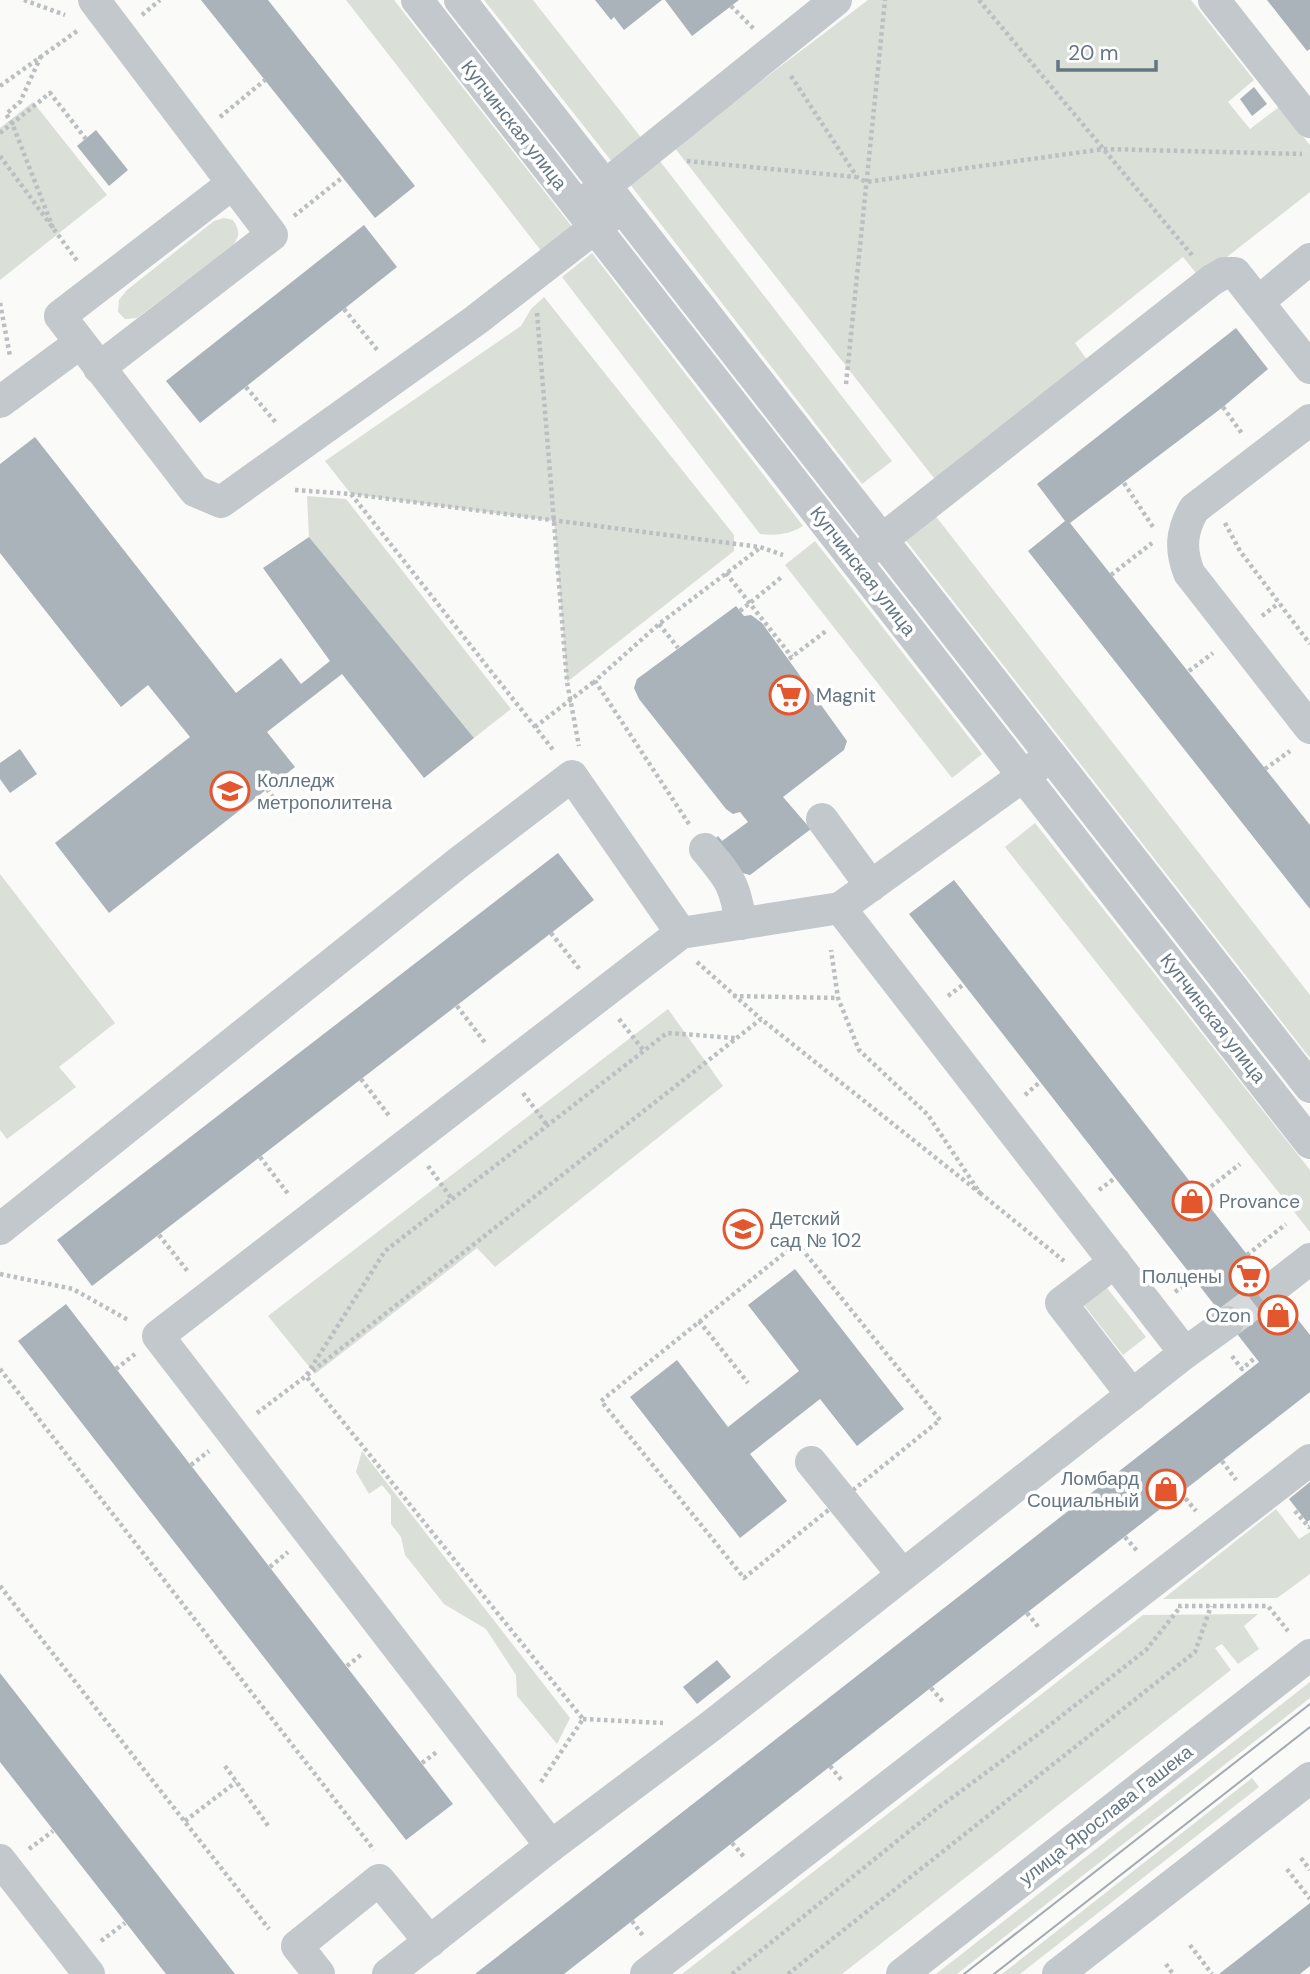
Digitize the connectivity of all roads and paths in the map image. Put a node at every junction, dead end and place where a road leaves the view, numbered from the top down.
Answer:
1 (24, 0) edge
2 (417, 0) edge
3 (460, 0) edge
4 (836, 0) edge
5 (886, 0) edge
6 (979, 0) edge
7 (1214, 0) edge
8 (732, 6) dead end
9 (96, 12) edge
10 (774, 50) junction
11 (41, 56) junction
12 (265, 80) dead end
13 (0, 86) edge
14 (6, 114) junction
15 (0, 119) edge
16 (12, 122) junction
17 (1310, 122) edge
18 (0, 132) edge
19 (196, 136) junction
20 (86, 139) dead end
21 (1104, 149) junction
22 (1310, 155) edge
23 (0, 156) edge
24 (685, 161) dead end
25 (342, 177) dead end
26 (857, 177) junction
27 (866, 182) junction
28 (232, 184) junction
29 (614, 196) junction
30 (587, 217) junction
31 (53, 228) junction
32 (58, 234) dead end
33 (271, 234) junction
34 (1310, 260) edge
35 (543, 267) junction
36 (1212, 280) junction
37 (1258, 302) junction
38 (0, 303) edge
39 (344, 309) dead end
40 (80, 343) junction
41 (100, 368) junction
42 (1310, 368) edge
43 (13, 369) dead end
44 (398, 374) junction
45 (846, 384) dead end
46 (246, 387) dead end
47 (0, 402) edge
48 (1310, 420) edge
49 (296, 447) junction
50 (1124, 483) dead end
51 (554, 521) junction
52 (1225, 522) dead end
53 (882, 540) junction
54 (760, 547) junction
55 (783, 555) dead end
56 (855, 561) junction
57 (726, 573) junction
58 (1111, 575) dead end
59 (783, 576) dead end
60 (749, 603) junction
61 (740, 611) dead end
62 (659, 624) junction
63 (825, 631) dead end
64 (1310, 644) edge
65 (678, 648) dead end
66 (595, 681) junction
67 (570, 701) junction
68 (535, 727) junction
69 (1310, 728) edge
70 (1051, 756) junction
71 (572, 776) junction
72 (1024, 777) junction
73 (267, 789) dead end
74 (282, 810) dead end
75 (822, 819) dead end
76 (705, 849) joint
77 (872, 886) junction
78 (833, 910) junction
79 (741, 924) junction
80 (678, 937) junction
81 (733, 996) junction
82 (838, 998) junction
83 (761, 1019) junction
84 (737, 1038) junction
85 (1310, 1087) edge
86 (1310, 1143) edge
87 (260, 1157) dead end
88 (1240, 1164) dead end
89 (980, 1193) junction
90 (1200, 1195) dead end
91 (309, 1220) junction
92 (1286, 1224) dead end
93 (0, 1229) edge
94 (159, 1235) dead end
95 (1247, 1255) dead end
96 (1310, 1259) edge
97 (1115, 1262) junction
98 (0, 1274) edge
99 (1088, 1282) junction
100 (1273, 1288) tunnel mouth
101 (209, 1298) junction
102 (699, 1321) junction
103 (1228, 1322) tunnel mouth
104 (158, 1336) junction
105 (1185, 1353) junction
106 (0, 1369) edge
107 (116, 1369) dead end
108 (306, 1376) junction
109 (748, 1383) dead end
110 (1132, 1395) junction
111 (232, 1432) junction
112 (1310, 1460) edge
113 (1222, 1461) dead end
114 (811, 1462) dead end
115 (191, 1465) dead end
116 (1241, 1486) dead end
117 (1181, 1493) dead end
118 (842, 1500) junction
119 (1191, 1505) dead end
120 (1294, 1509) dead end
121 (1310, 1526) edge
122 (1125, 1537) dead end
123 (1145, 1561) dead end
124 (902, 1574) junction
125 (0, 1586) edge
126 (1168, 1605) dead end
127 (1181, 1606) junction
128 (1211, 1606) junction
129 (1027, 1613) dead end
130 (1288, 1632) dead end
131 (1047, 1637) dead end
132 (1310, 1655) edge
133 (931, 1688) dead end
134 (951, 1712) dead end
135 (583, 1719) junction
136 (711, 1726) junction
137 (225, 1766) dead end
138 (830, 1766) dead end
139 (1310, 1778) edge
140 (236, 1782) junction
141 (846, 1785) dead end
142 (523, 1809) junction
143 (185, 1821) junction
144 (270, 1827) dead end
145 (733, 1843) dead end
146 (551, 1846) junction
147 (1301, 1858) dead end
148 (0, 1860) edge
149 (748, 1861) dead end
150 (1287, 1870) dead end
151 (1310, 1870) edge
152 (379, 1880) junction
153 (1310, 1899) edge
154 (430, 1942) junction
155 (297, 1945) junction
156 (1190, 1945) dead end
157 (1166, 1964) dead end
158 (89, 1974) edge
159 (319, 1974) edge
160 (388, 1974) edge
161 (646, 1974) edge
162 (732, 1974) edge
163 (788, 1974) edge
164 (901, 1974) edge
165 (1058, 1974) edge
166 (1173, 1974) edge
167 (1212, 1974) edge

1 - 9 path
2 - 30 street, Купчинская улица
3 - 29 street, Купчинская улица
4 - 10 street
5 - 27 path
6 - 21 path
7 - 17 street
8 - 10 path
9 - 11 path
9 - 19 street
10 - 26 path
10 - 29 street
11 - 13 path
11 - 14 path
12 - 19 path
14 - 15 path
14 - 16 path
16 - 18 path
16 - 20 path
16 - 31 path
19 - 28 street
21 - 22 path
21 - 27 path
21 - 36 path
23 - 31 path
24 - 26 path
25 - 33 path
26 - 27 path
27 - 45 path
28 - 33 street
28 - 40 street
29 - 30 street
29 - 53 street, Купчинская улица
30 - 35 street
30 - 56 street, Купчинская улица
31 - 32 path
33 - 41 street
34 - 37 street
35 - 44 street
35 - 51 path
36 - 37 street
36 - 53 street
37 - 42 street
38 - 43 path
39 - 44 path
40 - 41 street
40 - 47 street
41 - 49 street
44 - 49 street
46 - 49 path
48 - 69 street
50 - 58 path
51 - 54 path
51 - 67 path
51 - 68 path
52 - 64 path
53 - 56 street
53 - 70 street, Купчинская улица
54 - 55 path
54 - 57 path
56 - 72 street, Купчинская улица
57 - 60 path
57 - 62 path
59 - 60 path
60 - 61 path
60 - 63 path
62 - 65 path
62 - 66 path
66 - 67 path
66 - 76 path
67 - 68 path
67 - 71 path
68 - 71 path
70 - 72 street
70 - 85 street, Купчинская улица
71 - 80 street
71 - 93 street
72 - 77 street
72 - 86 street, Купчинская улица
73 - 74 path
75 - 77 street
76 - 79 street
77 - 78 street
78 - 79 street
78 - 82 path
78 - 97 street
79 - 80 street
80 - 81 path
80 - 91 street
81 - 82 path
81 - 83 path
82 - 89 path
83 - 84 path
83 - 89 path
84 - 108 path
84 - 108 path
87 - 91 path
88 - 90 path
89 - 99 path
91 - 101 street
92 - 95 path
94 - 101 path
96 - 100 street
97 - 99 street
97 - 105 street
98 - 104 path
99 - 110 street
101 - 104 street
102 - 109 path
102 - 118 path
102 - 118 path
103 - 105 street
104 - 107 path
104 - 111 street
105 - 110 street
106 - 152 path
108 - 111 path
108 - 135 path
110 - 124 street
111 - 115 path
111 - 142 street
112 - 161 street
113 - 116 path
114 - 118 street
117 - 119 path
118 - 124 street
120 - 121 path
122 - 123 path
124 - 136 street
125 - 143 path
126 - 127 path
127 - 128 path
127 - 162 path
128 - 130 path
128 - 163 path
129 - 131 path
132 - 164 street, улица Ярослава Гашека
133 - 134 path
135 - 136 path
135 - 142 path
136 - 146 street
137 - 140 path
138 - 141 path
139 - 165 street
140 - 143 path
140 - 144 path
142 - 146 street
143 - 155 path
145 - 149 path
146 - 154 street
147 - 151 path
148 - 158 street
150 - 153 path
152 - 154 street
152 - 155 street
154 - 160 street
155 - 159 street
156 - 167 path
157 - 166 path

